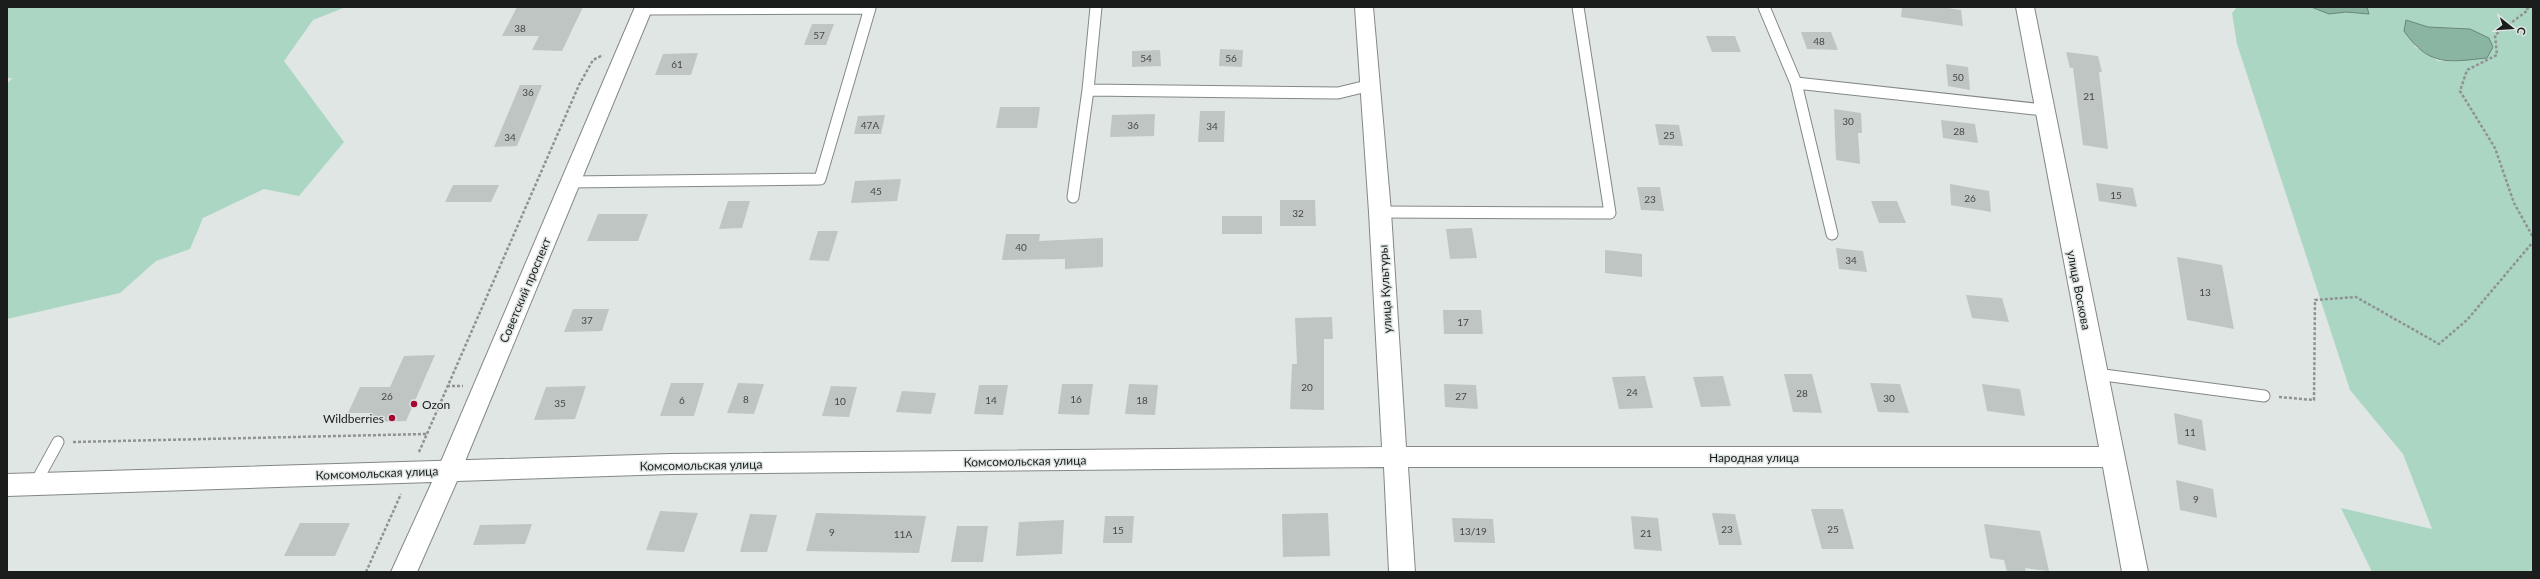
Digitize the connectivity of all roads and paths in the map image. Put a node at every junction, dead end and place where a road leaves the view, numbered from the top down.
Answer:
1 (1096, 7) edge
2 (1364, 7) edge
3 (1578, 7) edge
4 (1764, 7) edge
5 (2025, 7) edge
6 (2527, 7) edge
7 (643, 8) edge
8 (630, 40) junction
9 (1796, 83) junction
10 (1371, 85) junction
11 (1088, 90) junction
12 (2044, 110) junction
13 (569, 182) junction
14 (1073, 197) dead end
15 (1380, 212) junction
16 (1832, 234) dead end
17 (2533, 237) edge
18 (2533, 242) edge
19 (2096, 374) junction
20 (2264, 396) joint
21 (426, 434) junction
22 (58, 442) joint
23 (2114, 456) junction
24 (1395, 457) junction
25 (449, 471) junction
26 (410, 472) junction
27 (35, 484) junction
28 (7, 485) edge
29 (366, 572) edge
30 (404, 572) edge
31 (1402, 572) edge
32 (2135, 572) edge

1 - 11 lane
2 - 10 street, улица Культуры
3 - 15 lane
4 - 9 lane
5 - 12 street, улица Воскова
6 - 17 path
7 - 8 street, Советский проспект
7 - 13 lane
8 - 13 street, Советский проспект
8 - 21 path
9 - 12 lane
9 - 16 lane
10 - 11 lane
10 - 15 street, улица Культуры
11 - 14 lane
12 - 19 street, улица Воскова
13 - 25 street, Советский проспект
15 - 24 street, улица Культуры
18 - 20 path
19 - 20 lane
19 - 23 street, улица Воскова
21 - 22 path
21 - 26 path
22 - 27 lane
23 - 24 street, Народная улица
23 - 32 street, улица Воскова
24 - 25 street, Комсомольская улица
24 - 31 street, улица Культуры
25 - 26 street, Комсомольская улица
25 - 30 street, Советский проспект
26 - 27 street, Комсомольская улица
26 - 29 path
27 - 28 street, Комсомольская улица

